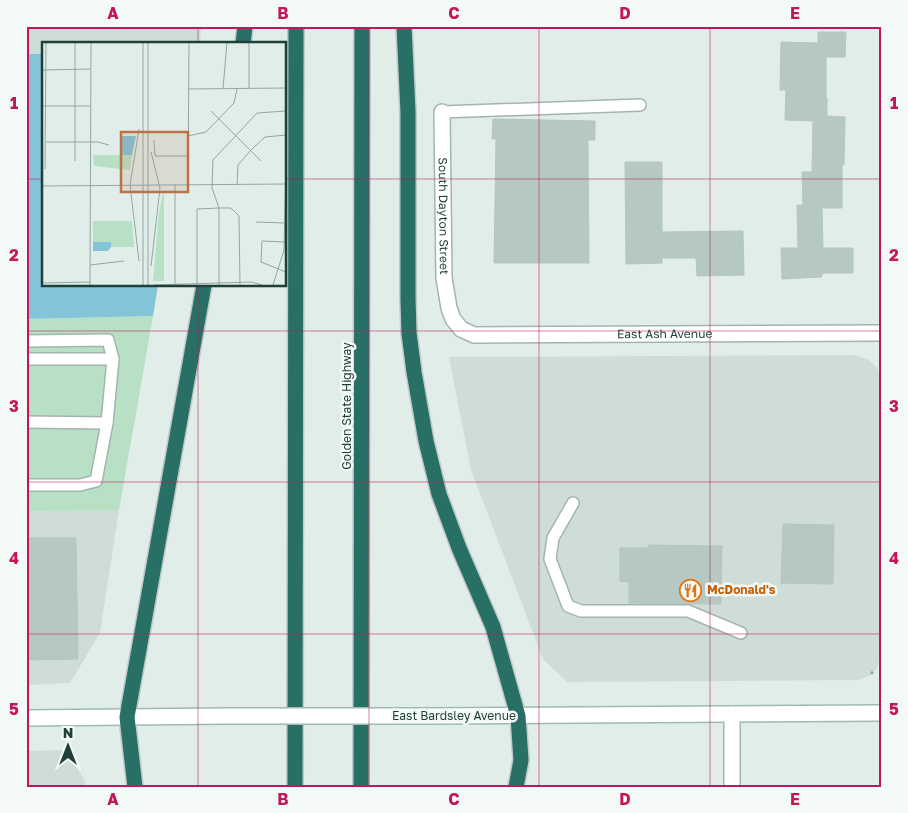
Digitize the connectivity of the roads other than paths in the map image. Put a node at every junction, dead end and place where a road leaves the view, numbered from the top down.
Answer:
1 (245, 26) edge
2 (296, 26) edge
3 (362, 26) edge
4 (404, 26) edge
5 (243, 42) edge
6 (640, 105) dead end
7 (442, 112) joint
8 (204, 286) edge
9 (453, 319) joint
10 (882, 333) edge
11 (26, 340) edge
12 (26, 358) edge
13 (113, 358) junction
14 (26, 422) edge
15 (107, 423) junction
16 (26, 485) edge
17 (573, 503) dead end
18 (741, 633) dead end
19 (882, 713) edge
20 (732, 714) junction
21 (518, 716) junction
22 (127, 717) junction
23 (26, 718) edge
24 (135, 787) edge
25 (295, 787) edge
26 (361, 787) edge
27 (516, 787) edge
28 (732, 787) edge

1 - 5 highway
2 - 25 highway
3 - 26 highway, Golden State Highway
4 - 21 highway
6 - 7 lane
7 - 9 main road, South Dayton Street
8 - 22 highway
9 - 10 main road, East Ash Avenue
11 - 13 lane
12 - 13 lane
13 - 15 lane
14 - 15 lane
15 - 16 lane
17 - 18 lane
19 - 20 main road, East Bardsley Avenue
20 - 21 main road, East Bardsley Avenue
20 - 28 main road
21 - 22 main road, East Bardsley Avenue, bridge
21 - 27 highway
22 - 23 main road, East Bardsley Avenue
22 - 24 highway

